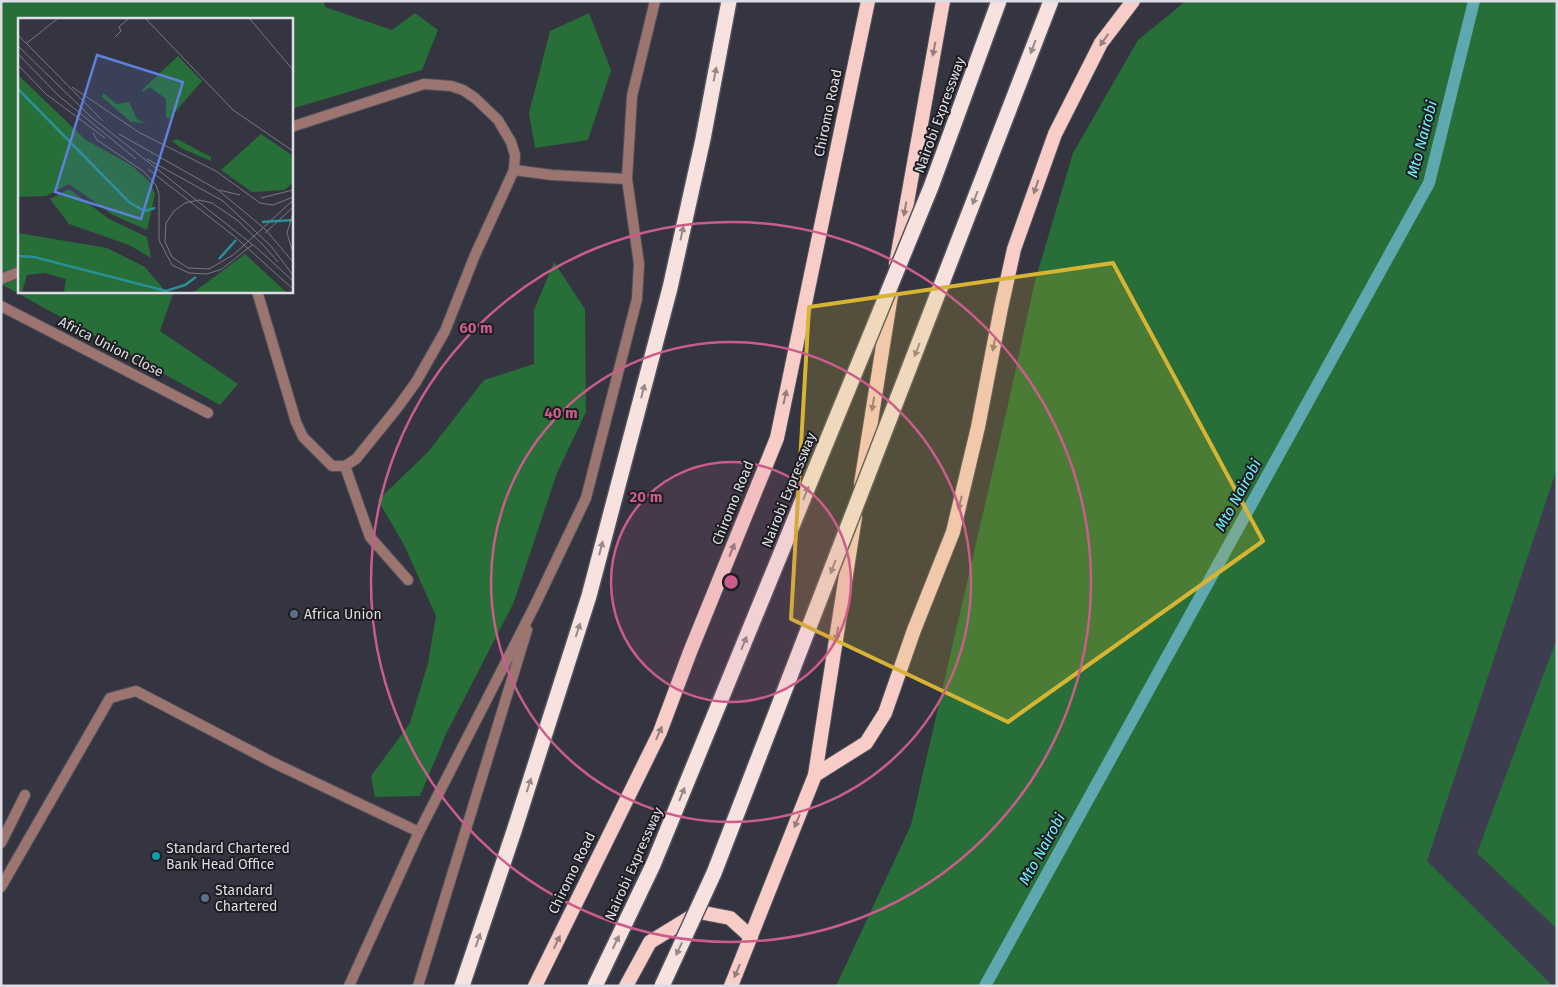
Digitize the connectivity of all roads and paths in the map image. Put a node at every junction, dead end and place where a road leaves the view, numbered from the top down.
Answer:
1 (655, 1) edge
2 (729, 1) edge
3 (868, 1) edge
4 (943, 1) edge
5 (999, 1) edge
6 (1051, 1) edge
7 (1133, 1) edge
8 (292, 127) edge
9 (514, 170) junction
10 (628, 179) junction
11 (18, 272) edge
12 (1, 279) edge
13 (257, 292) edge
14 (1, 306) edge
15 (208, 413) dead end
16 (345, 466) junction
17 (408, 580) dead end
18 (535, 605) junction
19 (815, 775) junction
20 (24, 795) dead end
21 (419, 832) junction
22 (1, 844) edge
23 (1, 887) edge
24 (751, 937) junction
25 (349, 986) edge
26 (418, 986) edge
27 (462, 986) edge
28 (535, 986) edge
29 (595, 986) edge
30 (626, 986) edge
31 (662, 986) edge
32 (731, 986) edge

1 - 10 lane
27 -> 2 highway
28 -> 3 highway, Chiromo Road
4 -> 19 highway
29 -> 5 highway, Nairobi Expressway, bridge
6 -> 31 highway, bridge
7 -> 19 highway
8 - 9 lane
9 - 10 lane
9 - 16 lane
10 - 18 lane
11 - 12 lane
13 - 16 lane
14 - 15 lane, Africa Union Close
16 - 17 lane
18 - 21 lane
18 - 26 lane
19 -> 24 highway
20 - 22 lane
21 - 23 lane
21 - 25 lane
24 - 30 highway
24 -> 32 highway

